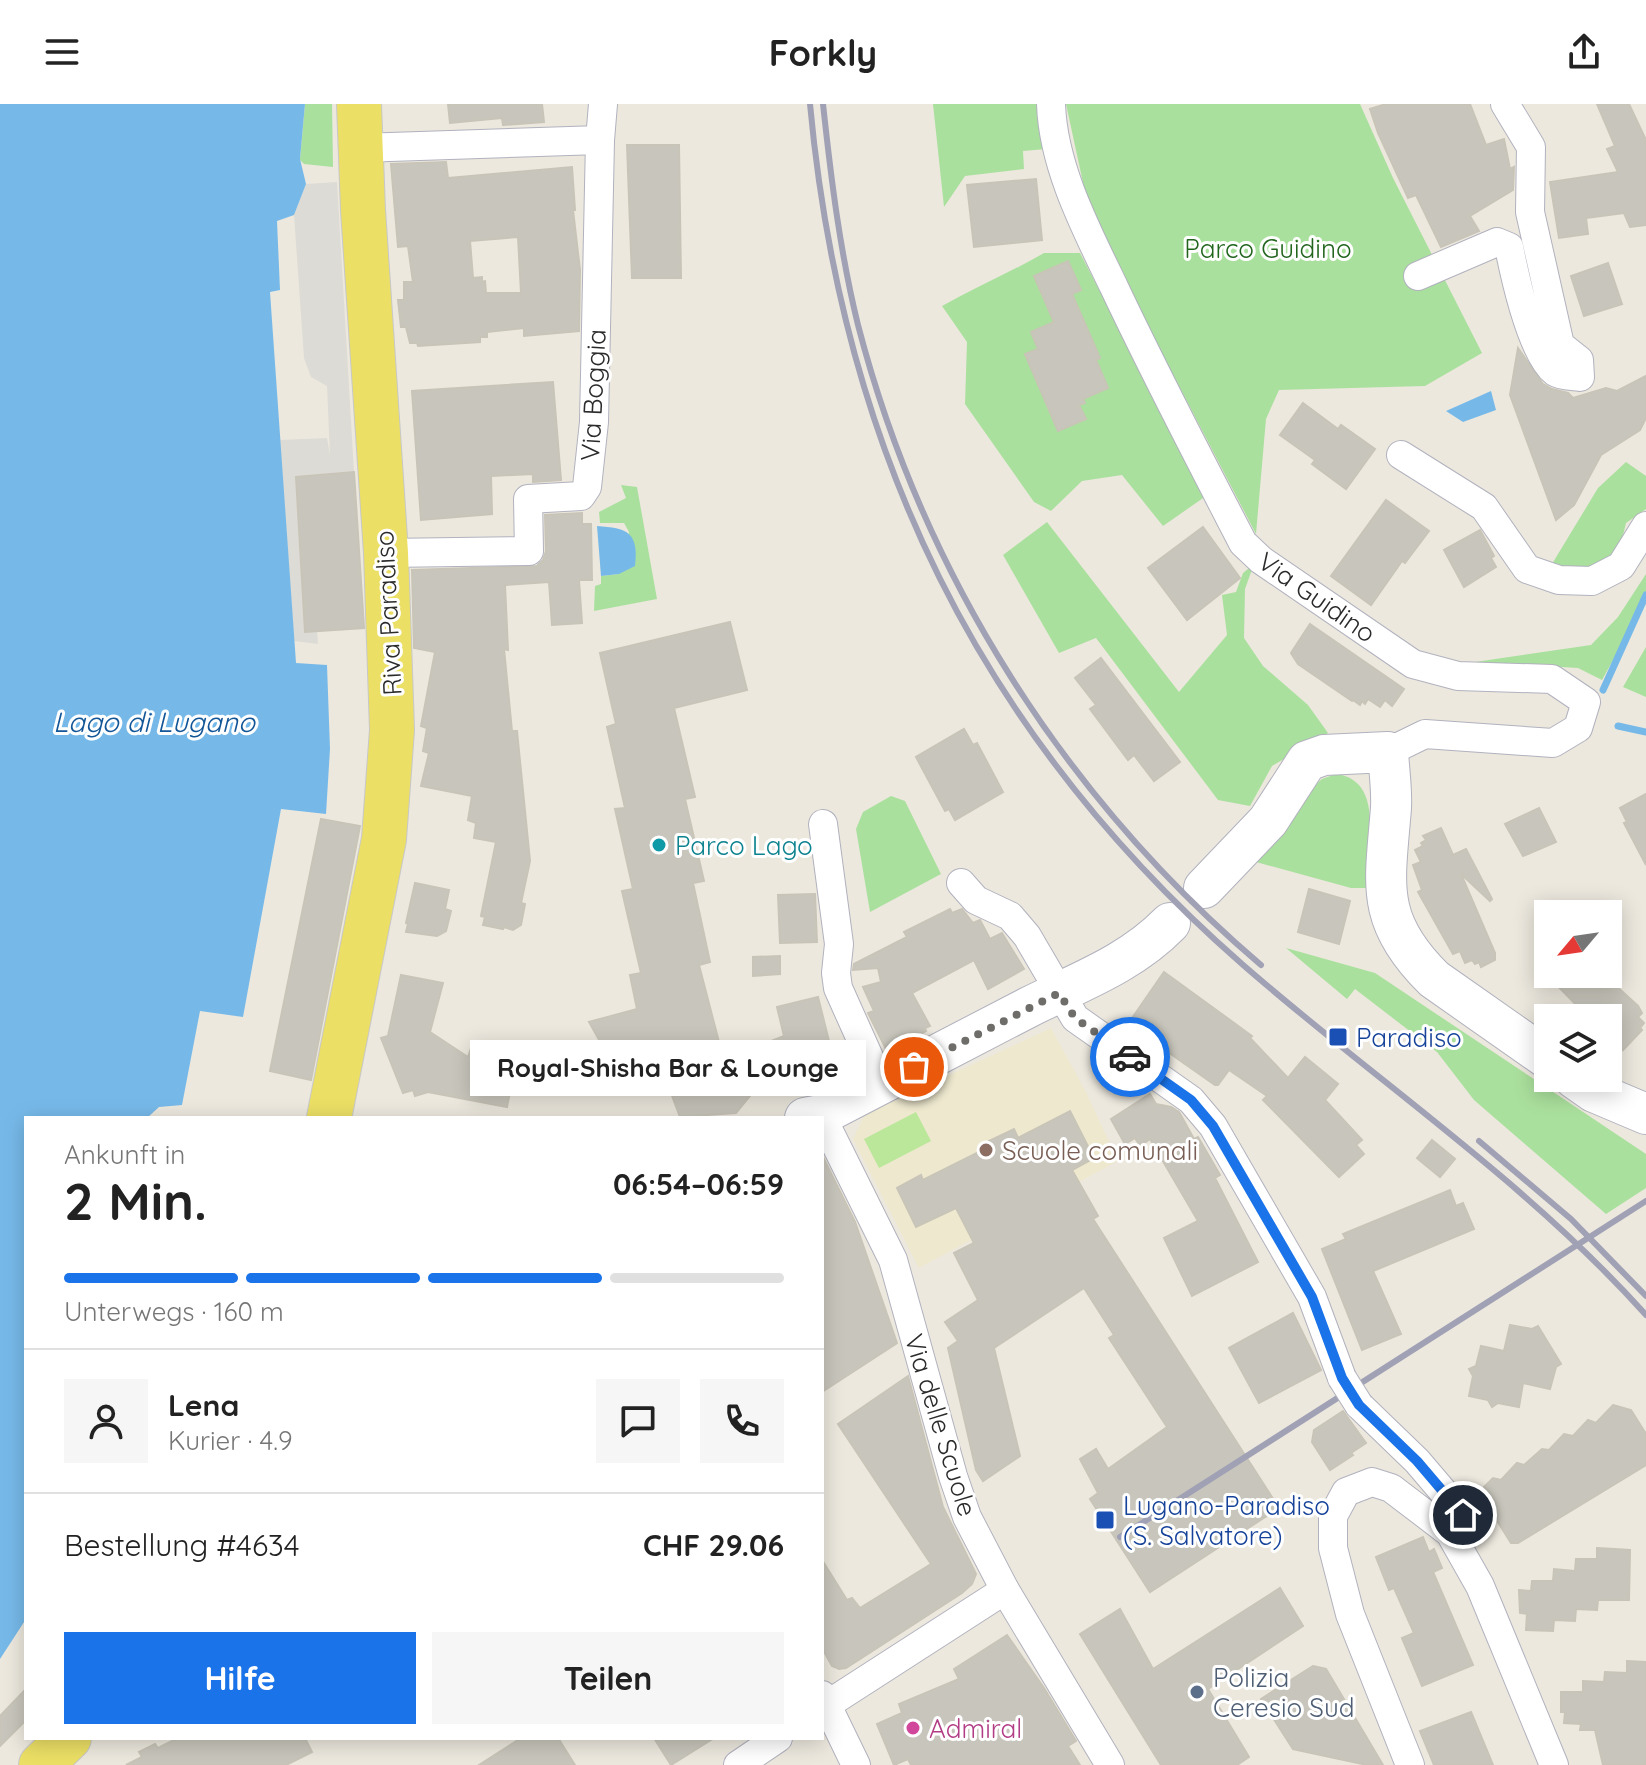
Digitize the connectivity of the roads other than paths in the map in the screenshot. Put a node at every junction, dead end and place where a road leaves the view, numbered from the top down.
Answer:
1 (359, 104) edge
2 (603, 104) edge
3 (1051, 104) edge
4 (1505, 104) edge
5 (600, 140) junction
6 (360, 148) junction
7 (1418, 276) dead end
8 (1401, 455) dead end
9 (1646, 526) edge
10 (386, 553) junction
11 (1388, 752) junction
12 (823, 824) dead end
13 (961, 883) dead end
14 (1204, 888) dead end
15 (1170, 923) dead end
16 (1059, 993) junction
17 (1534, 1049) edge
18 (881, 1084) junction
19 (1594, 1092) edge
20 (1646, 1114) edge
21 (329, 1116) edge
22 (812, 1116) edge
23 (824, 1141) edge
24 (1450, 1533) junction
25 (1005, 1590) junction
26 (824, 1703) edge
27 (67, 1740) edge
28 (775, 1740) edge
29 (41, 1765) edge
30 (738, 1765) edge
31 (856, 1765) edge
32 (1110, 1765) edge
33 (1410, 1765) edge
34 (1554, 1765) edge

1 - 6 main road, Riva Paradiso
2 - 5 street
3 - 11 street, Via Guidino
4 - 7 street
5 - 6 street
5 - 10 street, Via Boggia
6 - 10 main road, Riva Paradiso
8 - 9 street
10 - 21 main road, Riva Paradiso
11 - 14 street
11 - 17 street
12 - 18 street
13 - 16 street
15 - 16 street
16 - 18 street
16 - 24 street, bridge
18 - 22 street
19 - 20 street
23 - 25 street, Via delle Scuole
24 - 33 street
24 - 34 street
25 - 26 street
25 - 32 street, Via delle Scuole
26 - 31 street
27 - 29 main road
28 - 30 street

